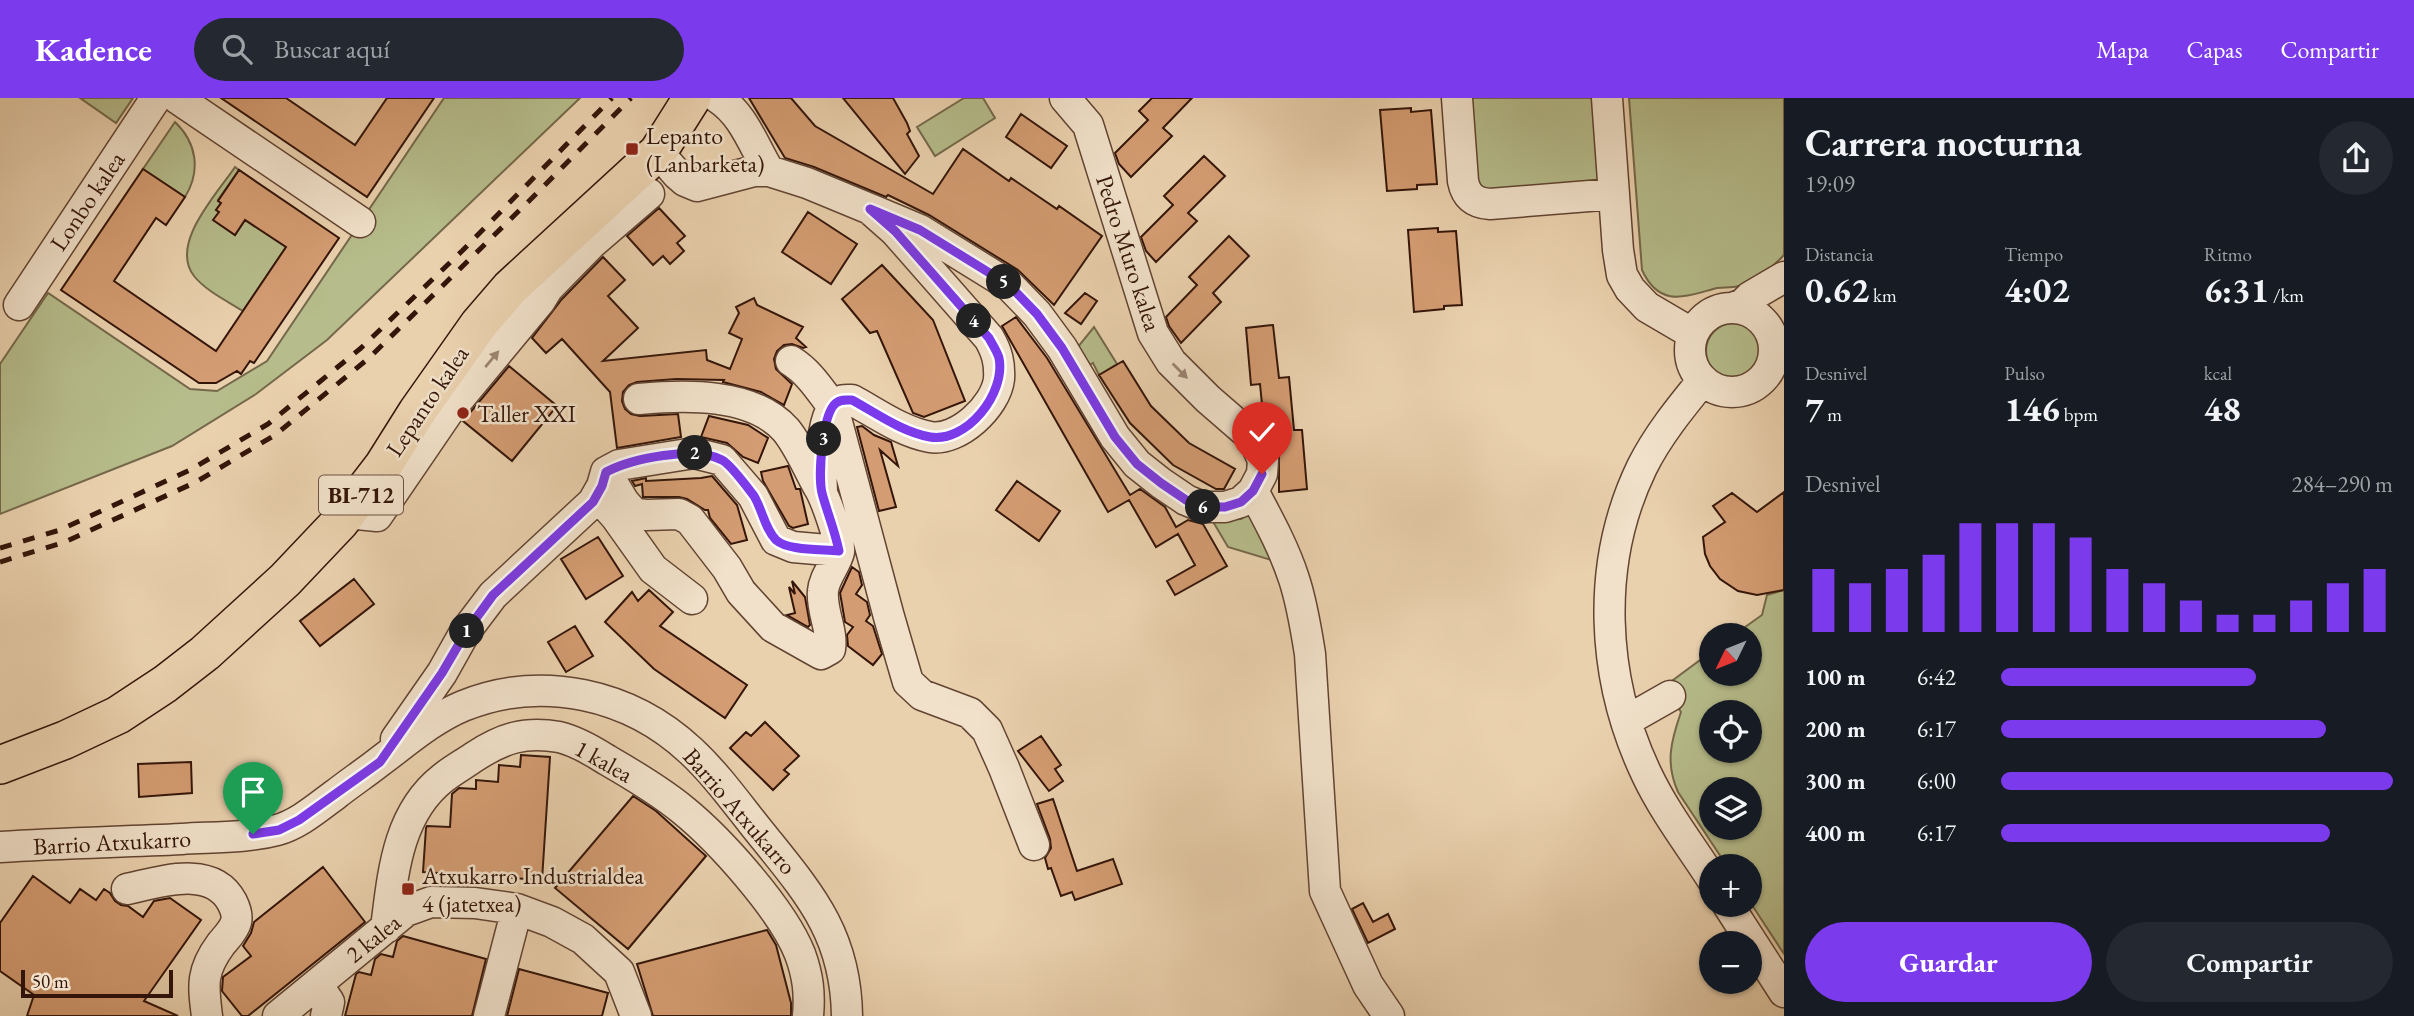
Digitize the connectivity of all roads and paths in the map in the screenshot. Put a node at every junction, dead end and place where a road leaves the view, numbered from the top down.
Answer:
1 (156, 98) edge
2 (177, 98) edge
3 (692, 98) edge
4 (718, 98) edge
5 (1065, 98) edge
6 (1457, 98) edge
7 (1607, 98) edge
8 (658, 152) junction
9 (755, 164) junction
10 (649, 194) dead end
11 (1614, 194) junction
12 (870, 209) junction
13 (360, 222) dead end
14 (587, 232) junction
15 (1784, 277) edge
16 (1784, 291) edge
17 (19, 304) dead end
18 (1732, 308) junction
19 (1693, 334) junction
20 (1773, 340) junction
21 (790, 361) dead end
22 (1703, 380) junction
23 (639, 400) dead end
24 (832, 407) junction
25 (601, 484) junction
26 (1253, 491) junction
27 (822, 492) junction
28 (839, 551) junction
29 (692, 599) dead end
30 (1670, 695) dead end
31 (1626, 721) junction
32 (380, 762) junction
33 (0, 765) edge
34 (1034, 845) dead end
35 (0, 847) edge
36 (1699, 858) edge
37 (127, 888) dead end
38 (517, 909) junction
39 (1736, 917) edge
40 (386, 928) junction
41 (317, 984) junction
42 (1784, 992) edge
43 (207, 1016) edge
44 (278, 1016) edge
45 (326, 1016) edge
46 (489, 1016) edge
47 (636, 1016) edge
48 (807, 1016) edge
49 (847, 1016) edge
50 (1389, 1016) edge

1 - 17 street, Lonbo kalea
2 - 13 street
3 - 8 main road, Lepanto kalea / BI-712
4 - 9 street
5 -> 26 street, Pedro Muro kalea
6 - 11 street
7 - 11 street
8 - 9 street
8 - 14 main road, Lepanto kalea / BI-712
9 - 12 street
10 - 14 street
11 - 19 street
12 - 24 street
12 - 26 street
14 - 33 main road, Lepanto kalea / BI-712
15 - 18 street
16 - 20 street
18 - 19 street
18 - 20 street
19 - 22 street
20 - 22 street
21 - 24 street
22 - 31 street
23 - 27 street
24 - 27 street
24 - 34 street
25 - 28 street
25 - 28 street
25 - 29 street
25 - 32 street
26 - 50 street
27 - 28 street
30 - 31 street
31 - 36 street
32 - 35 street, Barrio Atxukarro
32 - 49 street, Barrio Atxukarro
37 - 43 street
38 - 40 street, 2 kalea
38 - 46 street
38 - 47 street, 2 kalea
39 - 42 street
40 - 41 street, 2 kalea
40 - 48 street, 1 kalea
41 - 44 street, 2 kalea
41 - 45 street

